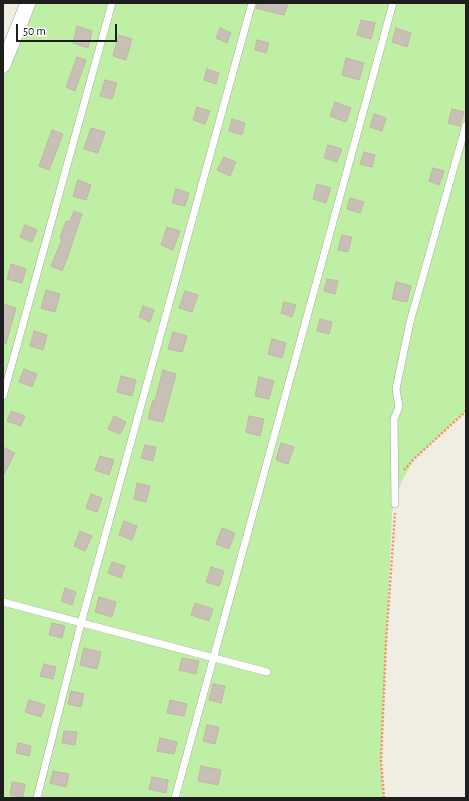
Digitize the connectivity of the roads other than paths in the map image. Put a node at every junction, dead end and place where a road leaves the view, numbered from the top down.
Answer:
1 (28, 3) edge
2 (112, 3) edge
3 (252, 3) edge
4 (393, 3) edge
5 (3, 65) edge
6 (466, 124) edge
7 (3, 396) edge
8 (395, 504) road end
9 (3, 602) edge
10 (81, 623) junction
11 (212, 658) junction
12 (267, 672) dead end
13 (37, 798) edge
14 (175, 798) edge

1 - 5 street
2 - 7 lane
3 - 10 lane
4 - 11 lane
6 - 8 lane
9 - 10 lane
10 - 11 lane
10 - 13 lane
11 - 12 lane
11 - 14 lane

